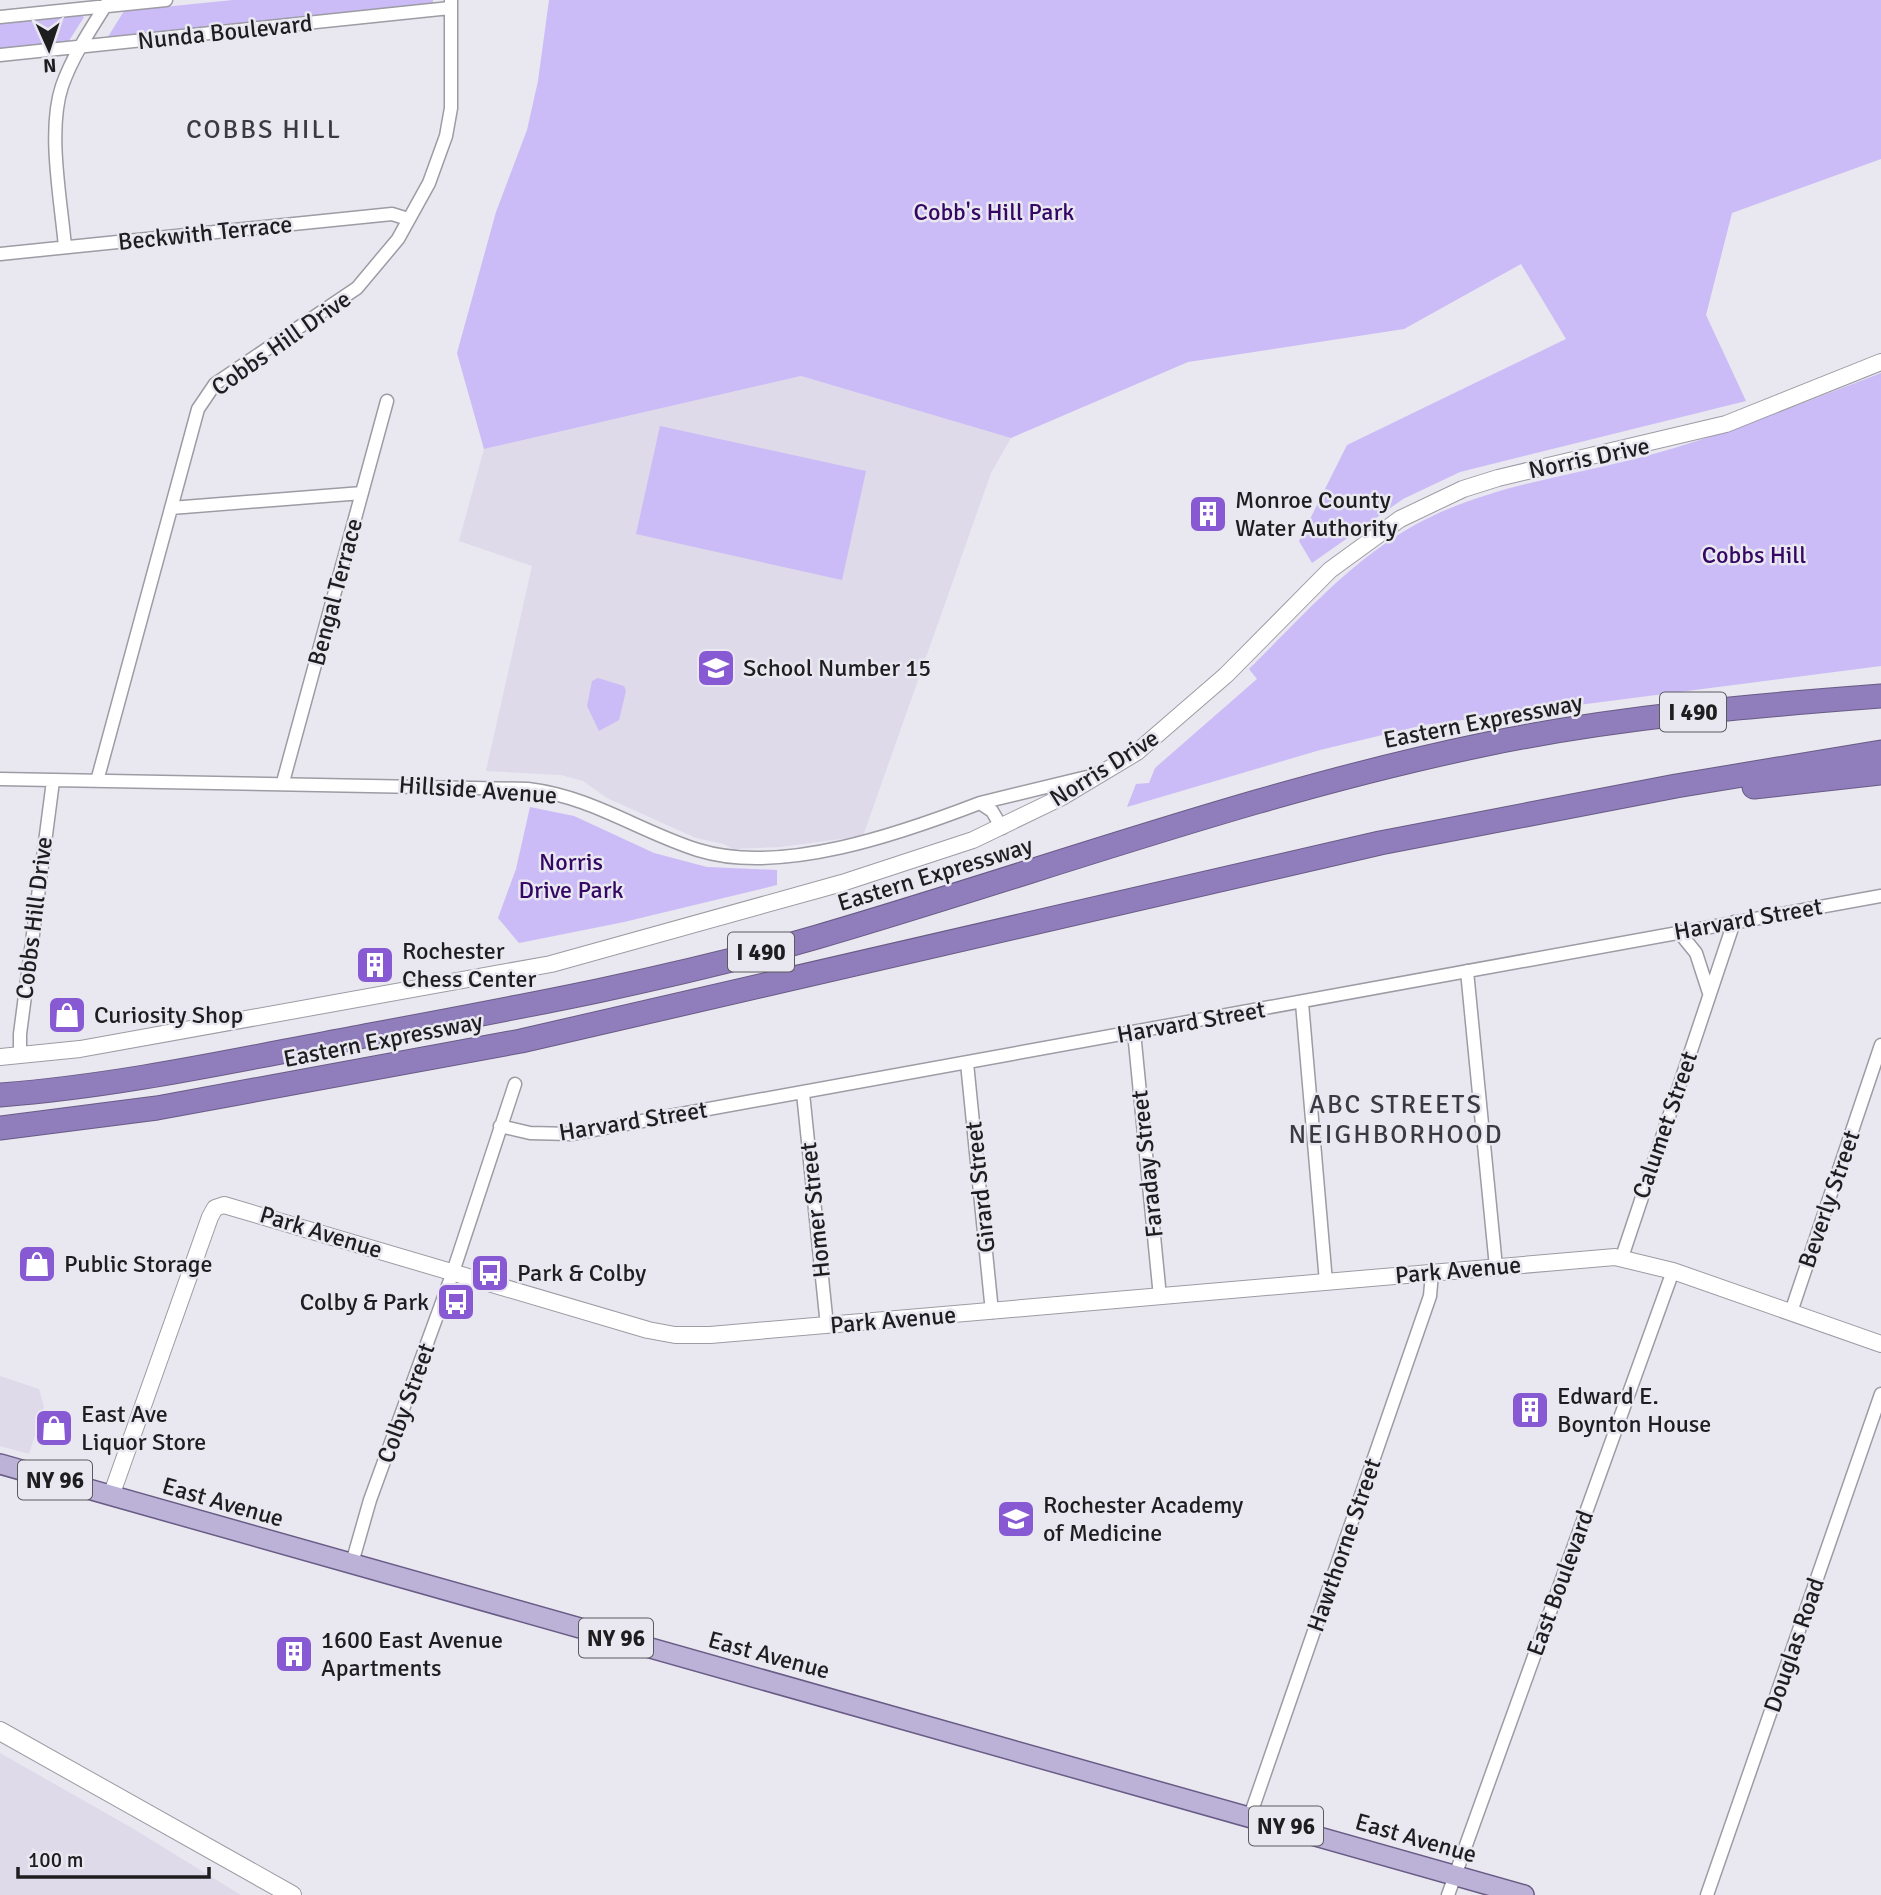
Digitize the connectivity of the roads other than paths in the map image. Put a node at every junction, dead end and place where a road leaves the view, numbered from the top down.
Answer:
1 (166, 0) edge
2 (107, 3) edge
3 (451, 4) edge
4 (0, 17) edge
5 (80, 48) junction
6 (0, 55) edge
7 (408, 219) junction
8 (65, 247) junction
9 (0, 254) edge
10 (1881, 362) edge
11 (387, 401) dead end
12 (362, 493) junction
13 (171, 508) junction
14 (1881, 684) edge
15 (1881, 696) edge
16 (1698, 712) junction
17 (1881, 752) edge
18 (1108, 771) junction
19 (1881, 773) edge
20 (0, 779) edge
21 (53, 780) junction
22 (97, 781) junction
23 (284, 782) junction
24 (980, 803) junction
25 (1563, 808) junction
26 (1002, 828) junction
27 (1881, 896) edge
28 (1734, 922) junction
29 (1679, 932) junction
30 (1466, 971) junction
31 (1709, 993) junction
32 (1302, 1003) junction
33 (1134, 1032) junction
34 (1881, 1045) edge
35 (20, 1056) junction
36 (0, 1057) edge
37 (967, 1063) junction
38 (515, 1084) dead end
39 (803, 1093) junction
40 (0, 1095) edge
41 (500, 1126) junction
42 (0, 1129) edge
43 (1622, 1257) junction
44 (1496, 1267) junction
45 (453, 1272) junction
46 (1673, 1272) junction
47 (1432, 1273) junction
48 (1326, 1282) junction
49 (1160, 1297) junction
50 (992, 1312) junction
51 (1791, 1312) junction
52 (827, 1326) junction
53 (1881, 1344) edge
54 (1881, 1394) edge
55 (0, 1464) edge
56 (111, 1496) junction
57 (352, 1563) junction
58 (0, 1731) edge
59 (1251, 1816) junction
60 (1455, 1875) junction
61 (292, 1895) edge
62 (1448, 1895) edge
63 (1524, 1895) edge
64 (1707, 1895) edge

1 - 2 street, Nunda Boulevard
2 - 4 street, Nunda Boulevard
2 - 5 street
3 - 5 street, Nunda Boulevard
3 - 7 street, Cobbs Hill Drive
5 - 6 street, Nunda Boulevard
5 - 8 street
7 - 8 street, Beckwith Terrace
7 - 13 street, Cobbs Hill Drive
8 - 9 street, Beckwith Terrace
10 - 18 street, Norris Drive
11 - 12 street, Bengal Terrace
12 - 13 street
12 - 23 street, Bengal Terrace
13 - 22 street, Cobbs Hill Drive
14 - 16 highway
15 - 16 highway, Eastern Expressway / I 490
16 - 40 highway, Eastern Expressway / I 490
17 - 25 highway, Eastern Expressway / I 490
18 - 24 street, Hillside Avenue
18 - 26 street, Norris Drive
19 - 25 highway
20 - 21 street, Hillside Avenue
21 - 22 street, Hillside Avenue
21 - 35 street, Cobbs Hill Drive
22 - 23 street, Hillside Avenue
23 - 24 street, Hillside Avenue
24 - 26 street
25 - 42 highway, Eastern Expressway / I 490
26 - 35 street, Norris Drive
27 - 28 street, Harvard Street
28 - 29 street, Harvard Street
28 - 31 street, Calumet Street
29 - 30 street, Harvard Street
29 - 31 street
30 - 32 street, Harvard Street
30 - 44 street
31 - 43 street, Calumet Street
32 - 33 street, Harvard Street
32 - 48 street
33 - 37 street, Harvard Street
33 - 49 street, Faraday Street
34 - 51 street, Beverly Street
35 - 36 street, Norris Drive
37 - 39 street, Harvard Street
37 - 50 street, Girard Street
38 - 41 street, Colby Street
39 - 41 street, Harvard Street
39 - 52 street, Homer Street
41 - 45 street, Colby Street
43 - 44 street, Park Avenue
43 - 46 street, Park Avenue
44 - 47 street, Park Avenue
45 - 52 street, Park Avenue
45 - 56 street, Park Avenue
45 - 57 street, Colby Street
46 - 51 street, Park Avenue
46 - 60 street, East Boulevard
47 - 48 street, Park Avenue
47 - 59 street, Hawthorne Street
48 - 49 street, Park Avenue
49 - 50 street, Park Avenue
50 - 52 street, Park Avenue
51 - 53 street, Park Avenue
54 - 64 street, Douglas Road
55 - 56 main road, East Avenue / NY 96
56 - 57 main road, East Avenue / NY 96
57 - 59 main road, East Avenue / NY 96
58 - 61 main road
59 - 60 main road, East Avenue / NY 96
60 - 62 street, East Boulevard
60 - 63 main road, East Avenue / NY 96

